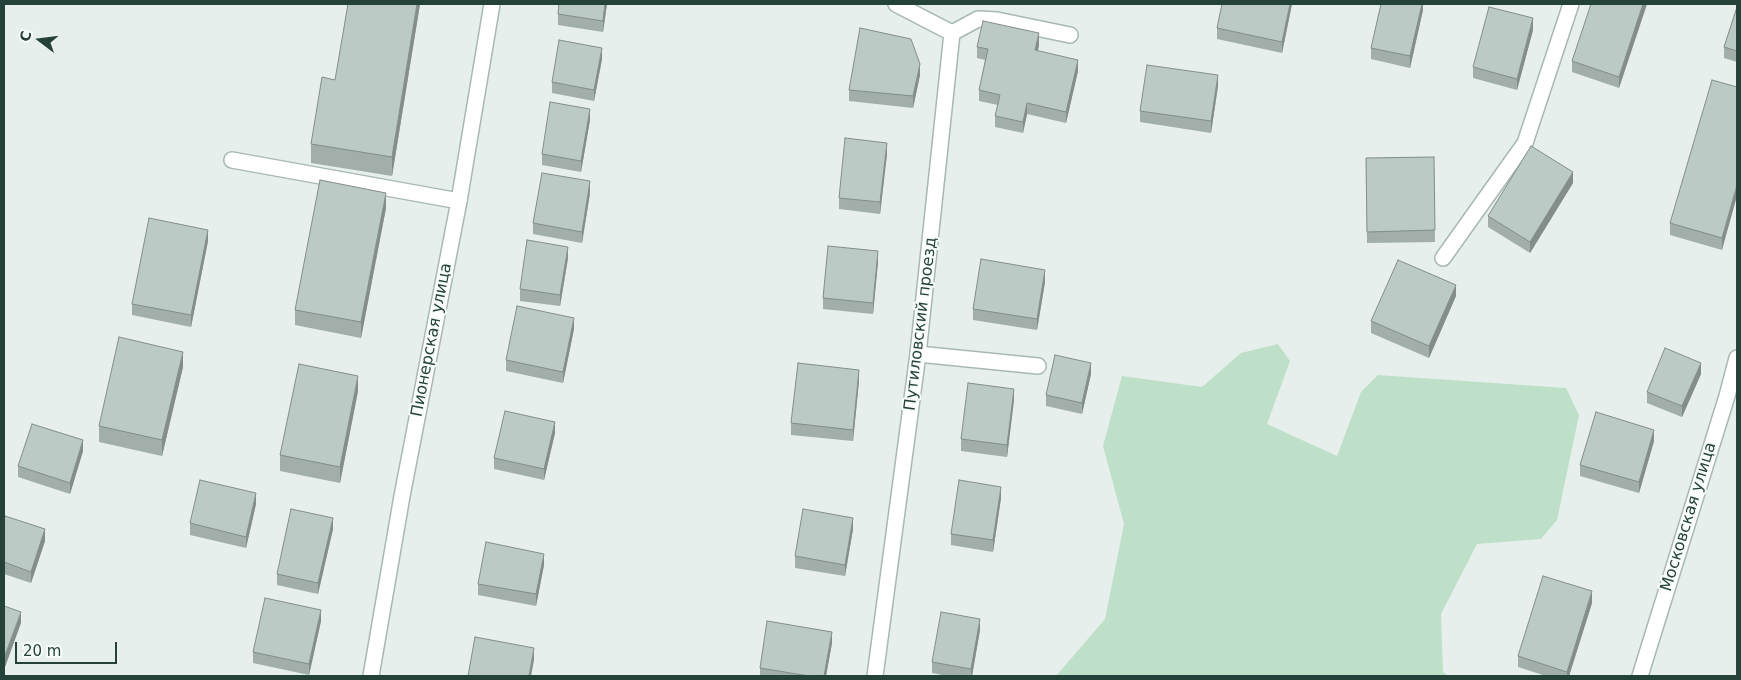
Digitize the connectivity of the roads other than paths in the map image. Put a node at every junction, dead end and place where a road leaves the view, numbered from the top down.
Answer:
1 (492, 4) edge
2 (896, 4) edge
3 (1571, 4) edge
4 (952, 33) junction
5 (1070, 34) dead end
6 (232, 160) dead end
7 (458, 201) junction
8 (1443, 258) dead end
9 (918, 354) junction
10 (1737, 358) edge
11 (1038, 366) dead end
12 (371, 676) edge
13 (875, 676) edge
14 (1640, 676) edge

1 - 7 street, Пионерская улица
2 - 4 street
3 - 8 street
4 - 5 street
4 - 9 street, Путиловский проезд
6 - 7 street
7 - 12 street, Пионерская улица
9 - 11 street
9 - 13 street, Путиловский проезд
10 - 14 street, Московская улица

